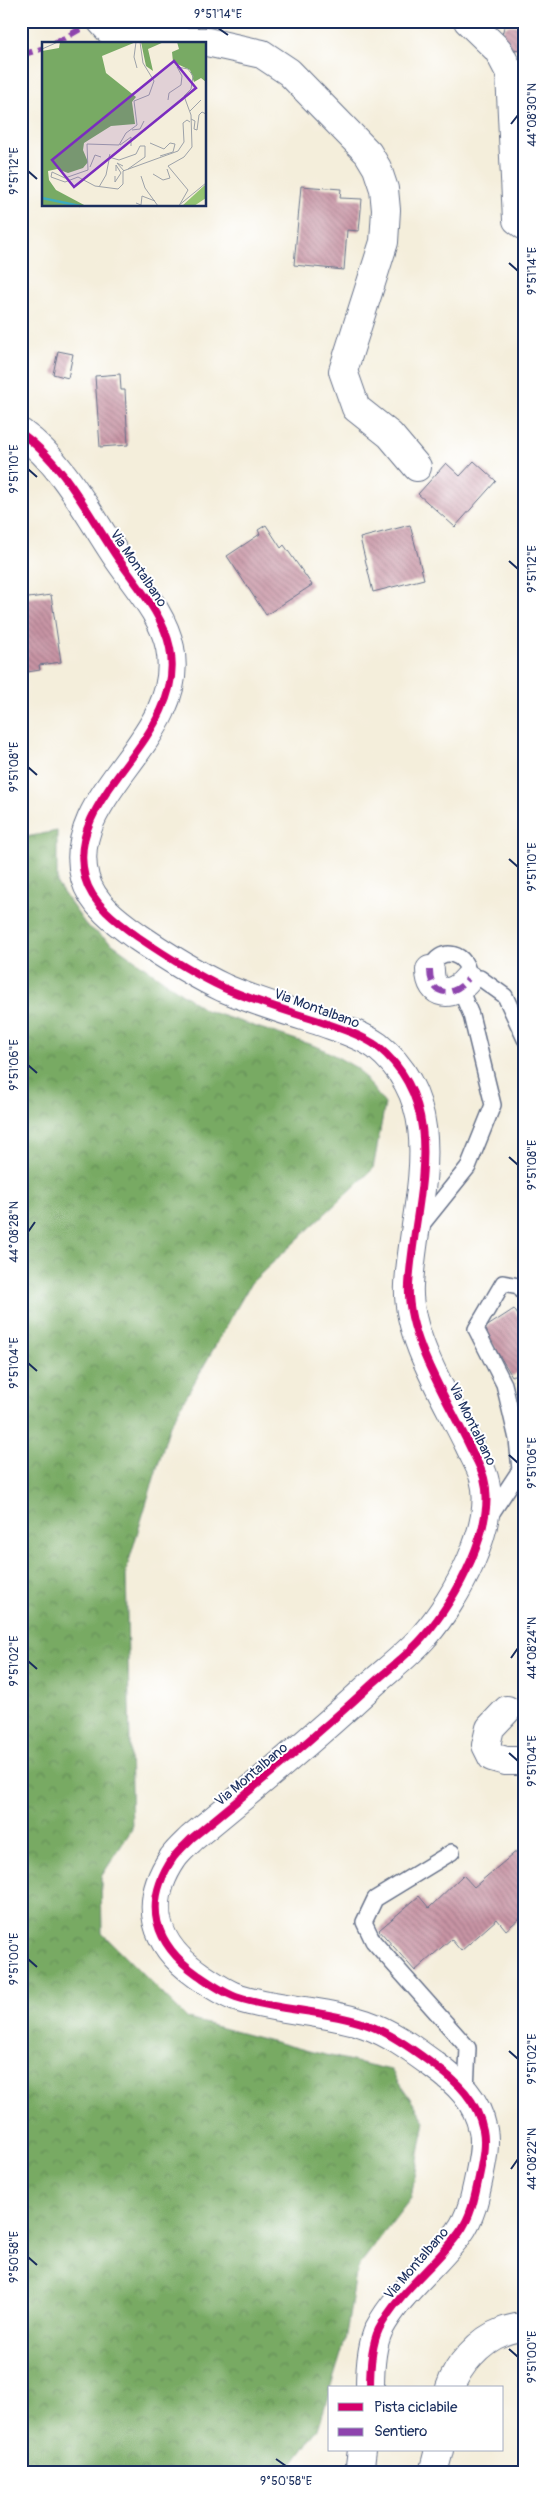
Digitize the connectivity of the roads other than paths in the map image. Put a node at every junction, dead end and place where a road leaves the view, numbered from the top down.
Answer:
1 (101, 21) edge
2 (468, 21) edge
3 (525, 226) edge
4 (21, 433) edge
5 (417, 467) dead end
6 (430, 970) dead end
7 (464, 984) junction
8 (525, 1040) edge
9 (415, 1233) junction
10 (525, 1295) edge
11 (484, 1525) junction
12 (507, 1710) dead end
13 (525, 1760) edge
14 (452, 1852) dead end
15 (466, 2090) junction
16 (525, 2326) edge
17 (370, 2386) edge
18 (451, 2386) edge
19 (362, 2452) edge
20 (438, 2452) edge
21 (359, 2473) edge
22 (433, 2473) edge

1 - 5 street
2 - 3 street
4 - 9 street, Via Montalbano
6 - 7 street
7 - 8 lane
7 - 9 lane
9 - 11 street, Via Montalbano
10 - 11 lane
11 - 15 street, Via Montalbano
12 - 13 street
14 - 15 lane
15 - 17 street, Via Montalbano
16 - 18 street
19 - 21 street
20 - 22 street

